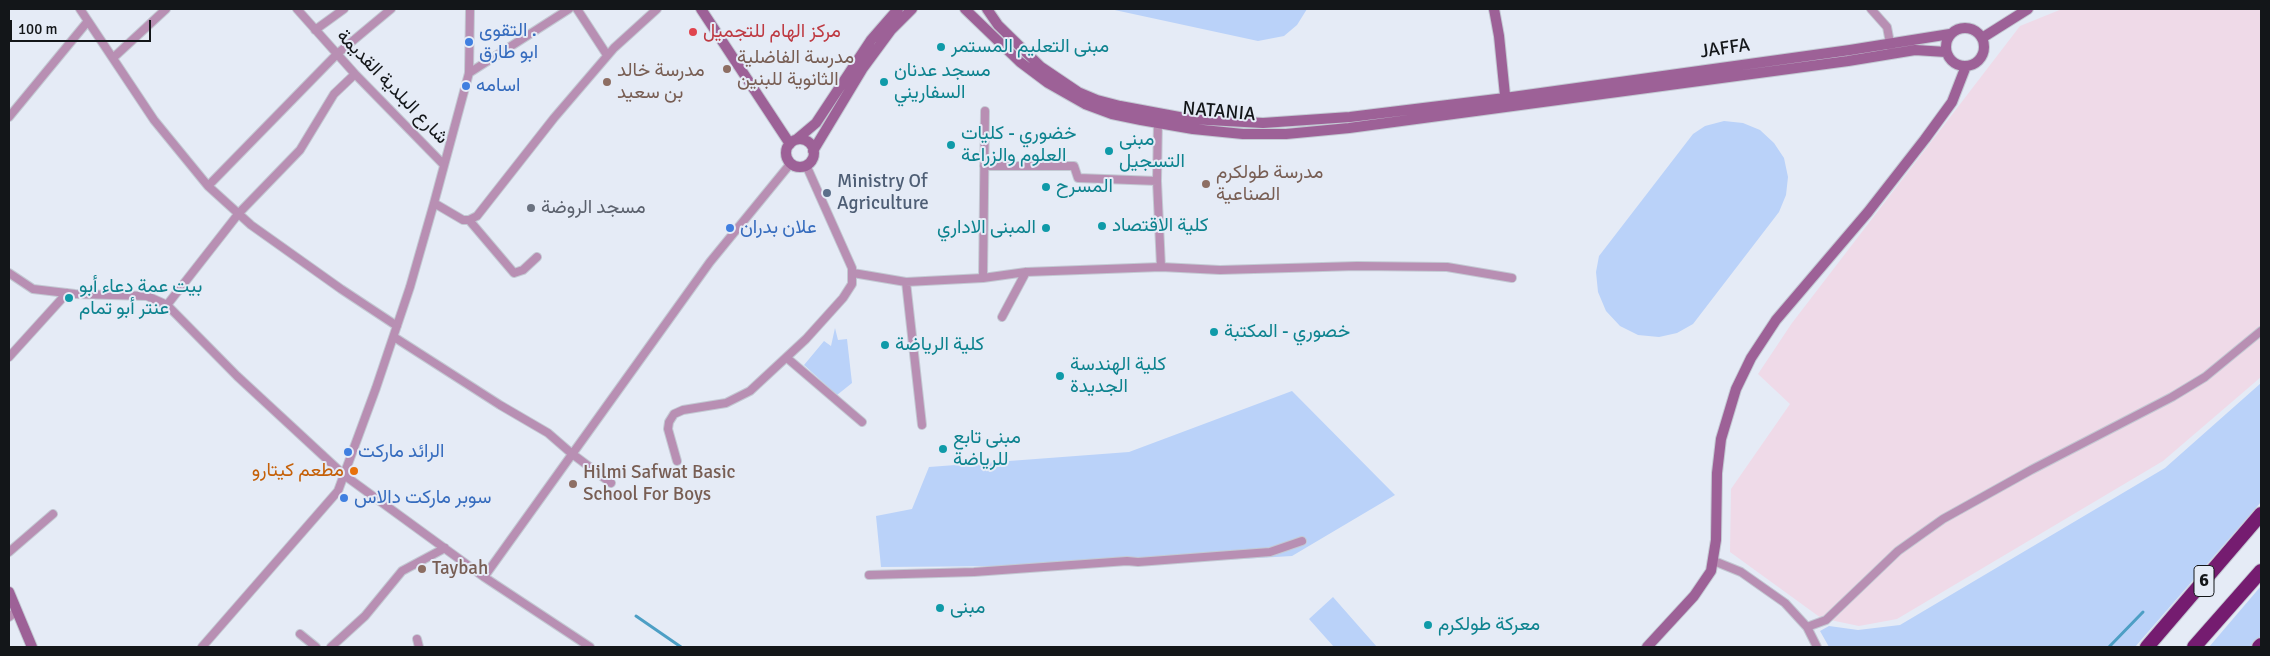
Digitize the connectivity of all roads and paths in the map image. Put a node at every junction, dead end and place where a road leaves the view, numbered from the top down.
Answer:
1 (80, 9) edge
2 (166, 9) edge
3 (297, 9) edge
4 (344, 9) edge
5 (391, 9) edge
6 (470, 9) edge
7 (569, 9) edge
8 (577, 9) edge
9 (658, 9) edge
10 (701, 9) edge
11 (898, 9) edge
12 (912, 9) edge
13 (965, 9) edge
14 (987, 9) edge
15 (1494, 9) edge
16 (1870, 9) edge
17 (2028, 9) edge
18 (88, 21) junction
19 (315, 30) junction
20 (1950, 34) junction
21 (1982, 38) junction
22 (1891, 49) junction
23 (1946, 52) junction
24 (337, 54) junction
25 (608, 56) junction
26 (113, 58) junction
27 (1966, 66) junction
28 (469, 72) junction
29 (355, 74) junction
30 (1505, 103) junction
31 (985, 111) dead end
32 (9, 117) edge
33 (1158, 118) junction
34 (793, 141) junction
35 (813, 151) junction
36 (791, 163) junction
37 (806, 165) junction
38 (444, 166) junction
39 (984, 166) junction
40 (1157, 181) junction
41 (208, 186) junction
42 (434, 203) junction
43 (239, 213) junction
44 (469, 220) junction
45 (538, 257) dead end
46 (1161, 268) junction
47 (1026, 272) junction
48 (9, 273) edge
49 (853, 273) junction
50 (983, 278) junction
51 (1512, 278) dead end
52 (906, 282) junction
53 (67, 293) junction
54 (167, 305) junction
55 (1002, 317) dead end
56 (397, 326) junction
57 (2261, 331) edge
58 (394, 337) junction
59 (9, 357) edge
60 (787, 358) junction
61 (862, 422) dead end
62 (922, 425) dead end
63 (571, 453) junction
64 (677, 462) dead end
65 (344, 475) junction
66 (612, 483) dead end
67 (53, 514) dead end
68 (2261, 514) edge
69 (1302, 541) dead end
70 (445, 548) junction
71 (9, 552) edge
72 (1714, 560) junction
73 (2261, 571) edge
74 (869, 575) dead end
75 (484, 577) junction
76 (9, 592) edge
77 (13, 614) edge
78 (1807, 627) junction
79 (300, 634) dead end
80 (417, 639) dead end
81 (32, 647) edge
82 (202, 647) edge
83 (316, 647) edge
84 (330, 647) edge
85 (419, 647) edge
86 (590, 647) edge
87 (1647, 647) edge
88 (1815, 647) edge
89 (2147, 647) edge
90 (2194, 647) edge

1 - 18 street
2 - 26 street
3 - 19 street, شارع البلدية القديمة
4 - 19 street
5 - 24 street
6 - 28 street
7 - 28 street
8 - 25 street
9 - 25 street
10 - 34 street
11 - 34 street
12 - 35 street
13 - 33 street, NATANIA
14 - 33 street, NATANIA
15 - 30 street
16 - 22 street
17 - 21 street
18 - 26 street
18 - 32 street
19 - 24 street, شارع البلدية القديمة
20 - 21 street
20 - 22 street, JAFFA
20 - 23 street
21 - 27 street
22 - 23 street, JAFFA
22 - 30 street, JAFFA
23 - 27 street
24 - 29 street, شارع البلدية القديمة
24 - 41 street
25 - 44 street
26 - 41 street
27 - 72 street
28 - 38 street
29 - 38 street, شارع البلدية القديمة
29 - 43 street
30 - 33 street, NATANIA
31 - 39 street
33 - 40 street
34 - 35 street
34 - 36 street
35 - 37 street
36 - 37 street
36 - 63 street
37 - 49 street
38 - 42 street
39 - 40 street
39 - 50 street
40 - 46 street
41 - 43 street
42 - 44 street
42 - 56 street
43 - 54 street
43 - 56 street
44 - 45 street
46 - 47 street
46 - 51 street
47 - 50 street
47 - 55 street
48 - 53 street
49 - 52 street
49 - 60 street
50 - 52 street
52 - 62 street
53 - 54 street
53 - 59 street
54 - 65 street
56 - 58 street
57 - 78 street
58 - 63 street
58 - 65 street
60 - 61 street
60 - 64 street
63 - 66 street
63 - 75 street
65 - 70 street
65 - 82 street
67 - 71 street
68 - 89 highway, 6
69 - 74 street
70 - 75 street
70 - 84 street
72 - 78 street
72 - 87 street
73 - 90 highway, 6
75 - 86 street
76 - 77 street
77 - 81 street
78 - 88 street
79 - 83 street
80 - 85 street

